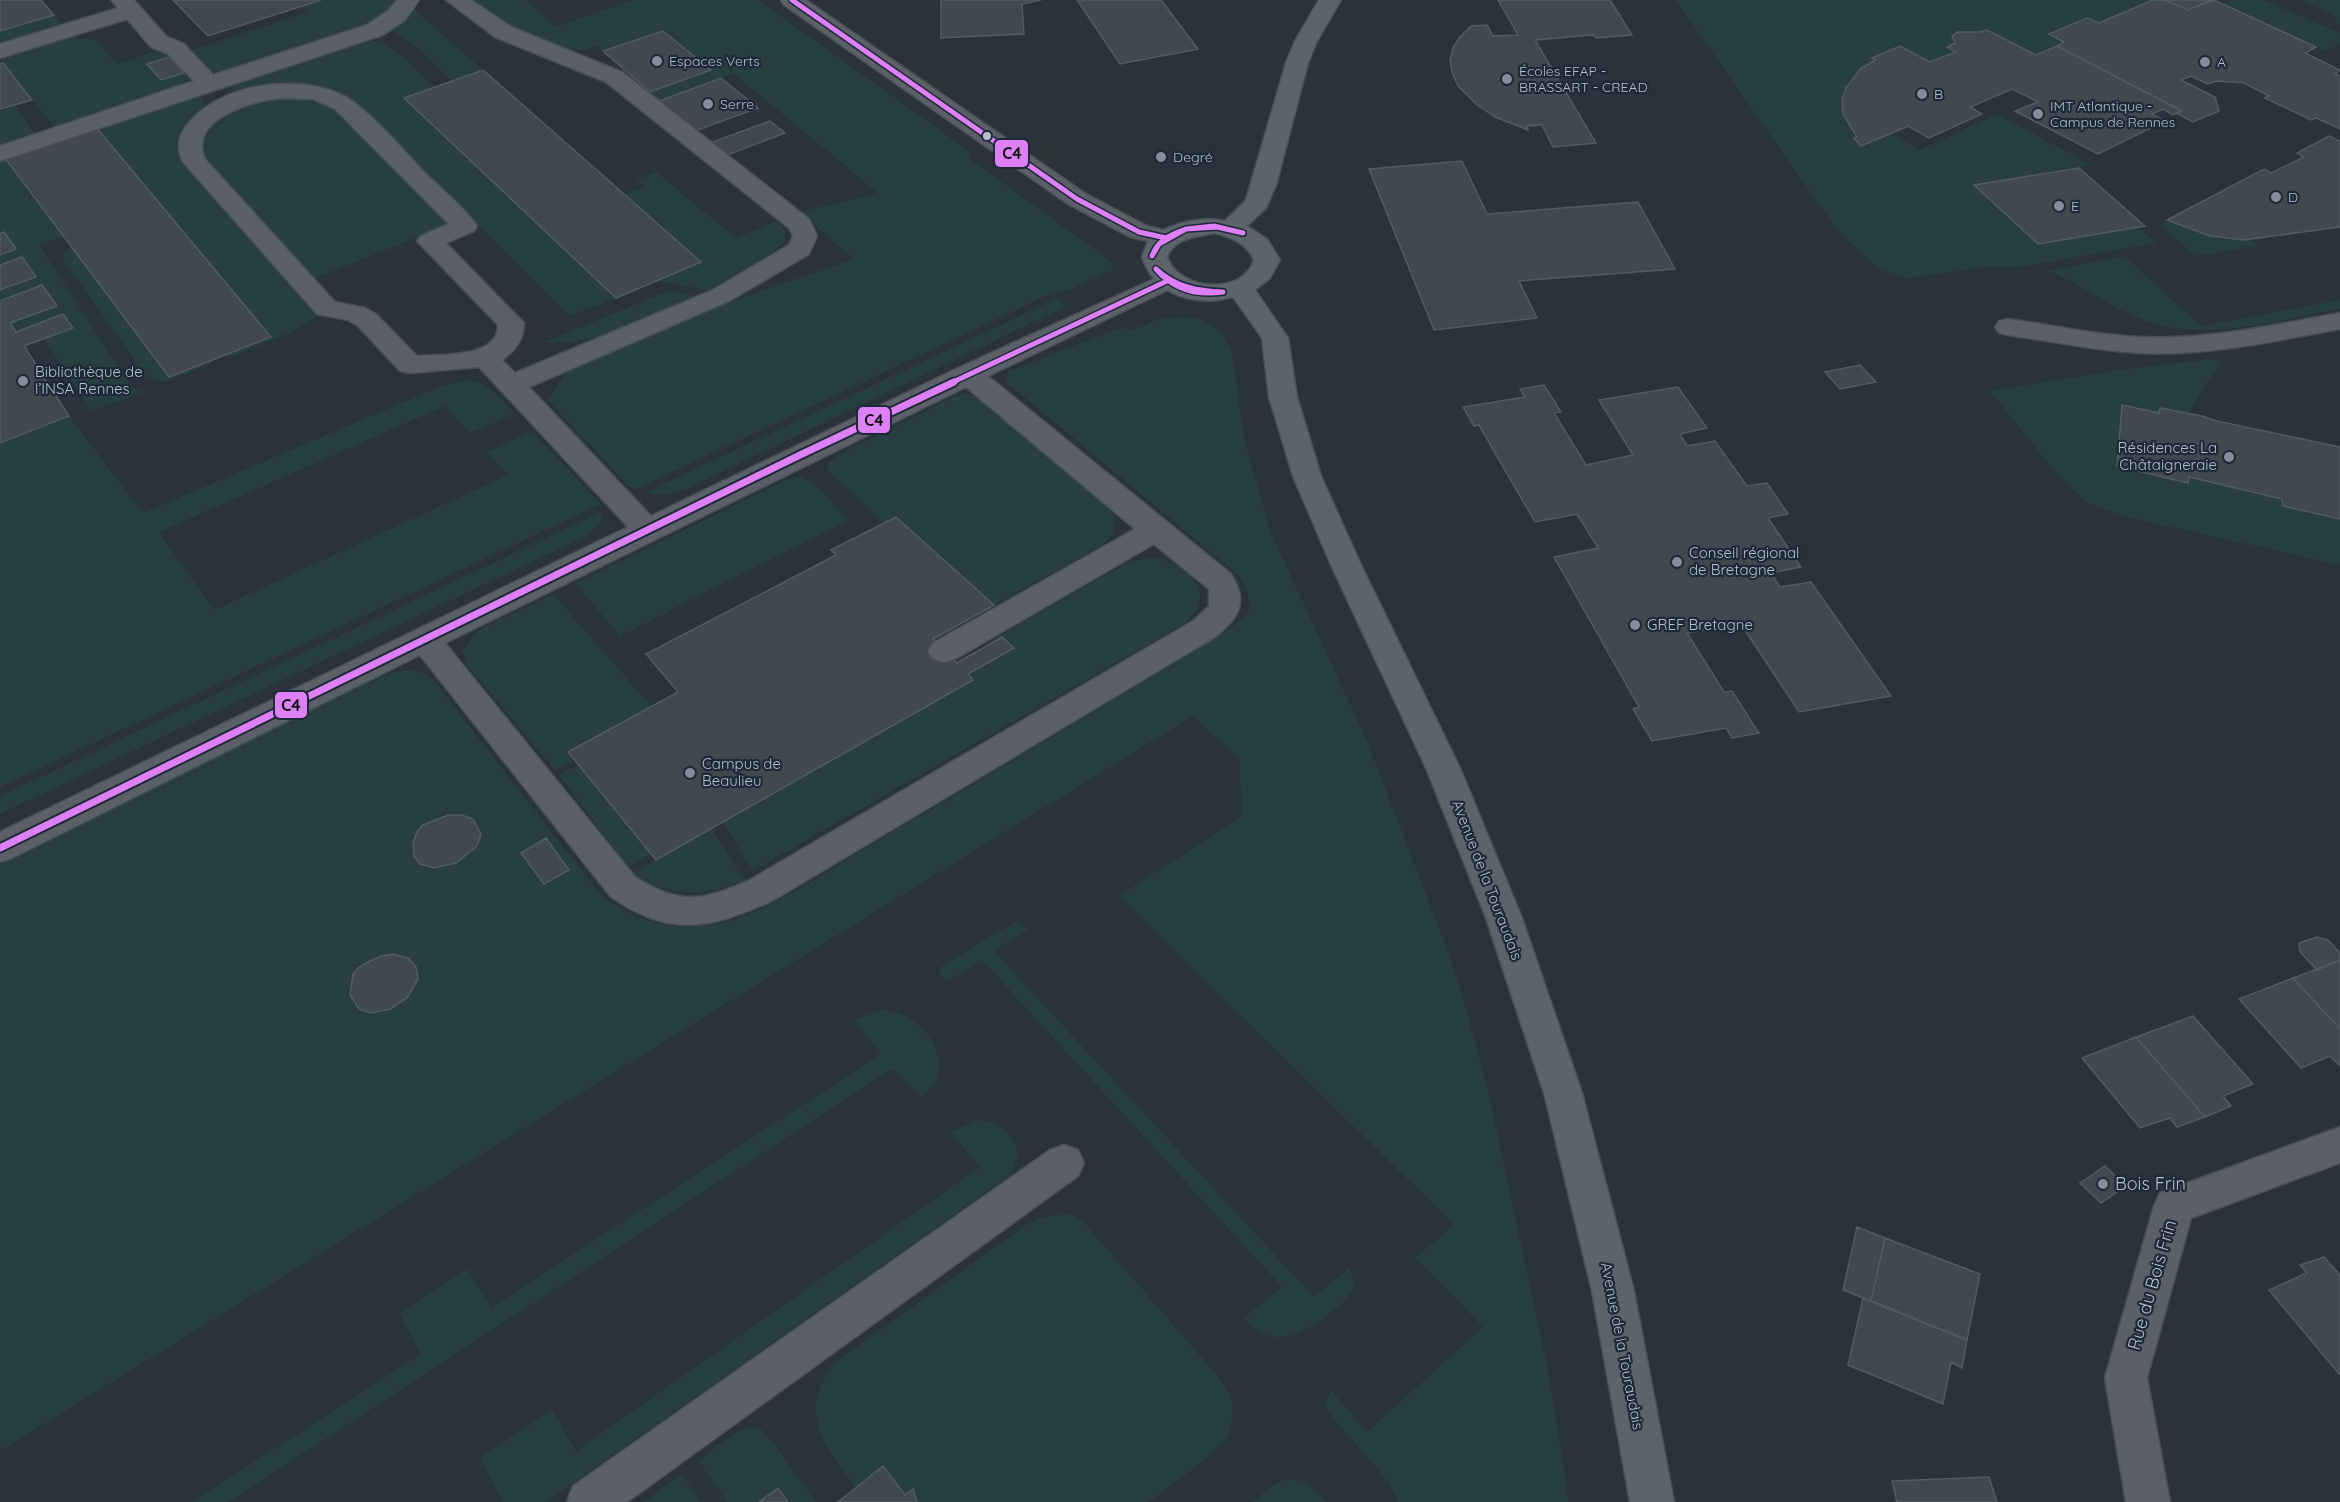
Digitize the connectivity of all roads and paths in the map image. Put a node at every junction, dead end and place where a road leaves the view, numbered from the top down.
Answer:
1 (408, 0) edge
2 (457, 0) edge
3 (792, 0) edge
4 (1330, 0) edge
5 (127, 5) edge
6 (0, 51) edge
7 (209, 84) junction
8 (231, 103) junction
9 (0, 154) edge
10 (1230, 228) junction
11 (1166, 238) junction
12 (1167, 281) junction
13 (1240, 288) junction
14 (2340, 321) edge
15 (2008, 327) dead end
16 (486, 358) junction
17 (968, 374) junction
18 (512, 385) junction
19 (647, 530) junction
20 (1155, 530) junction
21 (424, 639) junction
22 (944, 651) dead end
23 (0, 848) edge
24 (2340, 1145) edge
25 (1064, 1163) dead end
26 (589, 1502) edge
27 (1652, 1502) edge
28 (2148, 1502) edge

1 - 7 street
2 - 18 street
3 - 11 street
4 - 10 main road
5 - 6 street
5 - 7 street
7 - 8 street
7 - 9 street
8 - 16 street
8 - 16 street
10 - 11 main road
10 - 13 main road
11 - 12 main road
12 - 13 main road
12 - 17 street
13 - 27 main road, Avenue de la Touraudais
14 - 15 street
16 - 18 street
17 - 19 street
17 - 20 street
18 - 19 street
19 - 21 street
20 - 21 street
20 - 22 street
21 - 23 street
24 - 28 street, Rue du Bois Frin
25 - 26 street

